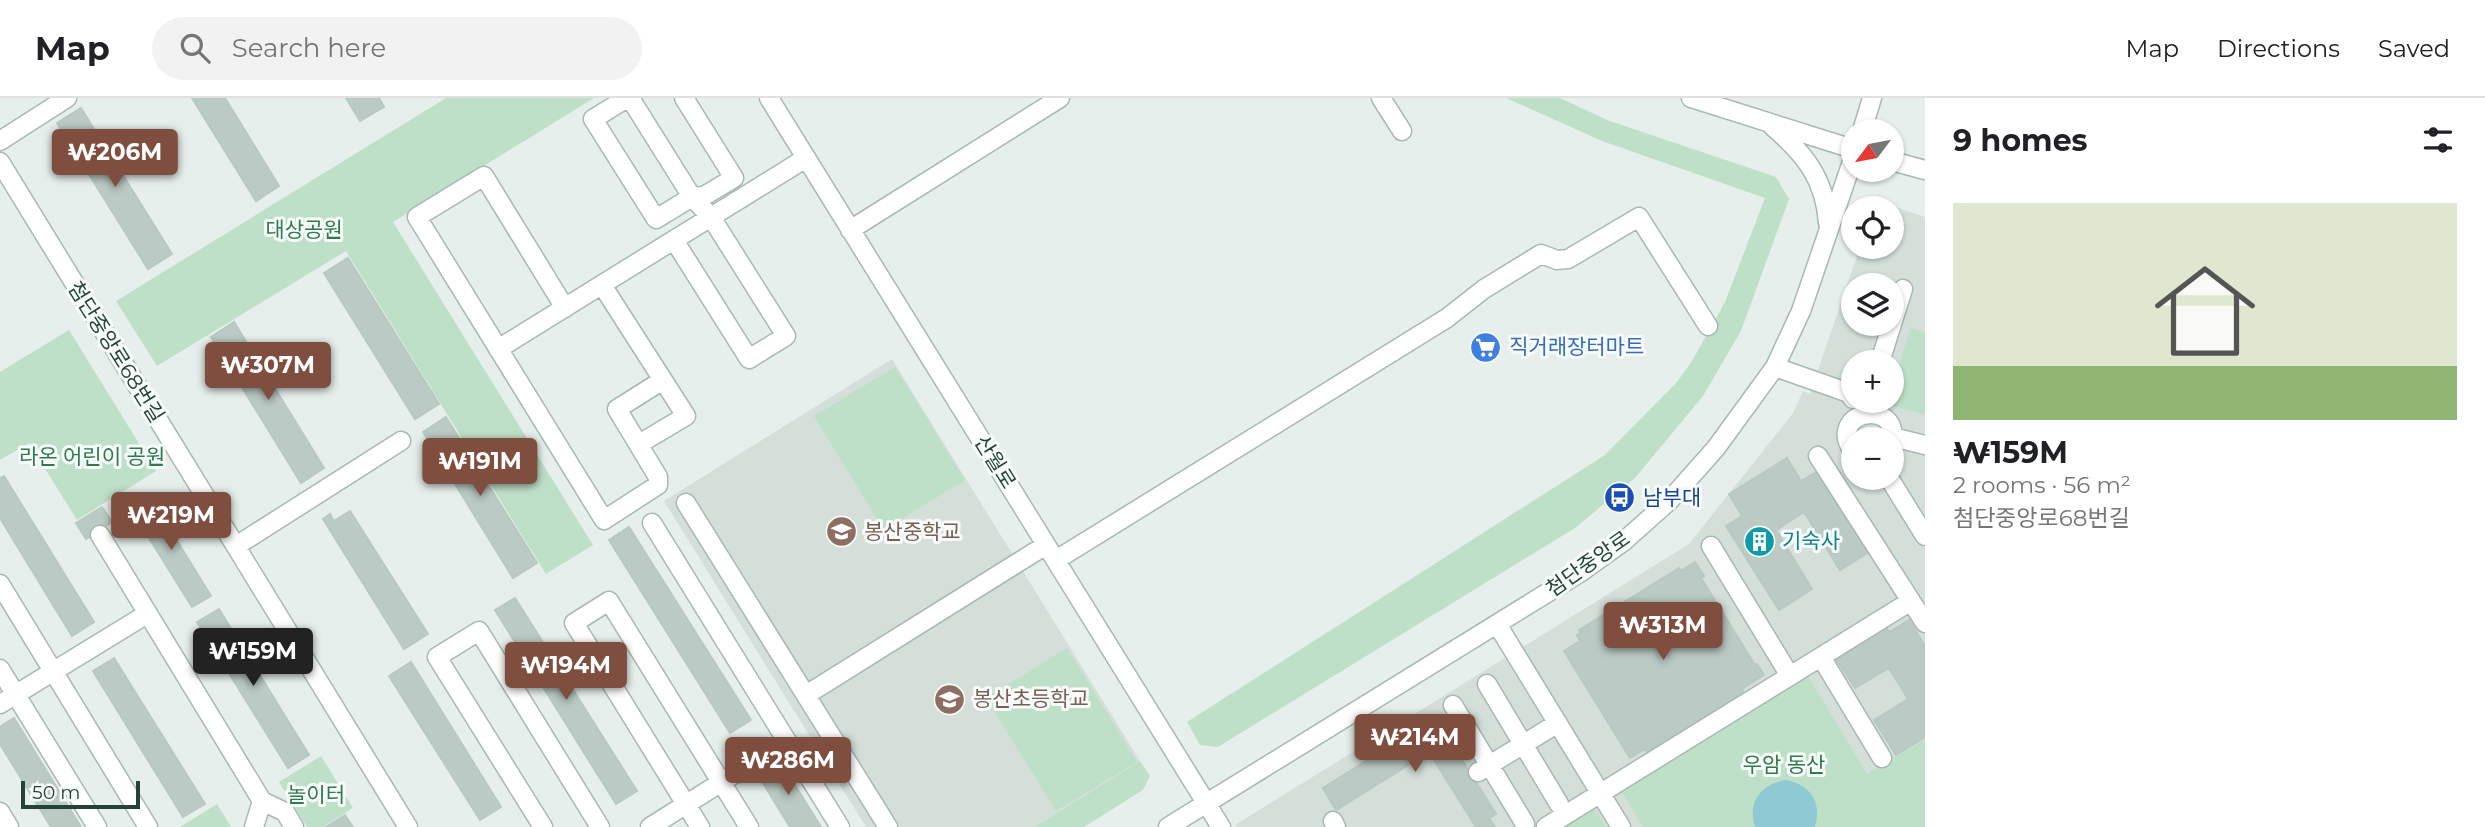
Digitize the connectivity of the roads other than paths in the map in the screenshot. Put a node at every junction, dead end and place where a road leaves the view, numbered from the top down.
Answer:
1 (67, 98) edge
2 (628, 98) edge
3 (684, 98) edge
4 (769, 98) edge
5 (1060, 98) edge
6 (1381, 98) edge
7 (1691, 98) edge
8 (1872, 98) edge
9 (1866, 119) edge
10 (1767, 122) junction
11 (1402, 131) dead end
12 (0, 141) edge
13 (1841, 145) edge
14 (806, 158) junction
15 (0, 162) edge
16 (1904, 164) edge
17 (1925, 170) edge
18 (1845, 182) edge
19 (692, 197) junction
20 (711, 217) junction
21 (850, 230) junction
22 (1828, 231) junction
23 (674, 240) junction
24 (602, 285) junction
25 (565, 308) junction
26 (1708, 326) dead end
27 (498, 349) junction
28 (1775, 367) junction
29 (663, 380) junction
30 (1841, 390) edge
31 (1870, 413) edge
32 (1890, 427) edge
33 (401, 441) dead end
34 (1904, 441) edge
35 (639, 444) junction
36 (1925, 445) edge
37 (1818, 456) dead end
38 (1896, 490) edge
39 (686, 503) dead end
40 (652, 523) dead end
41 (100, 535) dead end
42 (1925, 536) edge
43 (236, 546) junction
44 (1711, 546) dead end
45 (1051, 553) junction
46 (0, 584) edge
47 (1911, 601) junction
48 (147, 614) junction
49 (1925, 623) edge
50 (1497, 624) junction
51 (1821, 657) junction
52 (0, 669) edge
53 (52, 672) junction
54 (1790, 676) junction
55 (1487, 684) dead end
56 (806, 695) junction
57 (8, 699) edge
58 (1453, 705) dead end
59 (1558, 723) junction
60 (787, 741) junction
61 (1523, 744) junction
62 (1882, 758) dead end
63 (1484, 769) junction
64 (721, 782) junction
65 (1600, 793) junction
66 (262, 801) junction
67 (686, 804) junction
68 (1206, 804) junction
69 (1559, 804) dead end
70 (0, 812) edge
71 (1525, 824) dead end
72 (9, 827) edge
73 (97, 827) edge
74 (148, 827) edge
75 (254, 827) edge
76 (294, 827) edge
77 (408, 827) edge
78 (543, 827) edge
79 (600, 827) edge
80 (650, 827) edge
81 (701, 827) edge
82 (749, 827) edge
83 (839, 827) edge
84 (888, 827) edge
85 (1168, 827) edge
86 (1220, 827) edge
87 (1546, 827) edge
88 (1621, 827) edge

1 - 12 street
2 - 19 street
2 - 19 street
3 - 19 street
4 - 14 street, 산월로
5 - 21 street
6 - 11 street
7 - 10 street
8 - 9 street
10 - 13 street
10 - 22 street
14 - 20 street
14 - 21 street, 산월로
15 - 43 street, 첨단중앙로68번길
16 - 17 street
18 - 22 street, 첨단중앙로
19 - 20 street
20 - 23 street
20 - 23 street
21 - 45 street, 산월로
22 - 28 street, 첨단중앙로
23 - 24 street
24 - 25 street
24 - 29 street
25 - 27 street
25 - 27 street
26 - 45 street
27 - 35 street
28 - 30 street
28 - 50 street, 첨단중앙로
29 - 35 street
29 - 35 street
31 - 32 street
33 - 43 street
34 - 36 street
37 - 47 street
38 - 42 street
39 - 56 street
40 - 60 street
41 - 48 street
43 - 77 street, 첨단중앙로68번길
44 - 54 street
45 - 56 street
45 - 68 street, 산월로
46 - 53 street
47 - 49 street
47 - 51 street
48 - 53 street
48 - 66 street
50 - 59 street
50 - 68 street, 첨단중앙로
51 - 54 street
51 - 62 street
52 - 57 street
53 - 57 street
53 - 74 street
54 - 65 street
55 - 61 street
56 - 84 street
57 - 73 street
58 - 63 street
59 - 61 street
59 - 65 street
60 - 64 street
60 - 83 street
61 - 63 street
61 - 69 street
63 - 71 street
64 - 67 street
64 - 67 street
64 - 82 street
65 - 87 street
65 - 88 street
66 - 75 street
66 - 76 street
67 - 80 street
67 - 81 street
68 - 85 street, 첨단중앙로
68 - 86 street, 산월로
70 - 72 street
78 - 79 street

